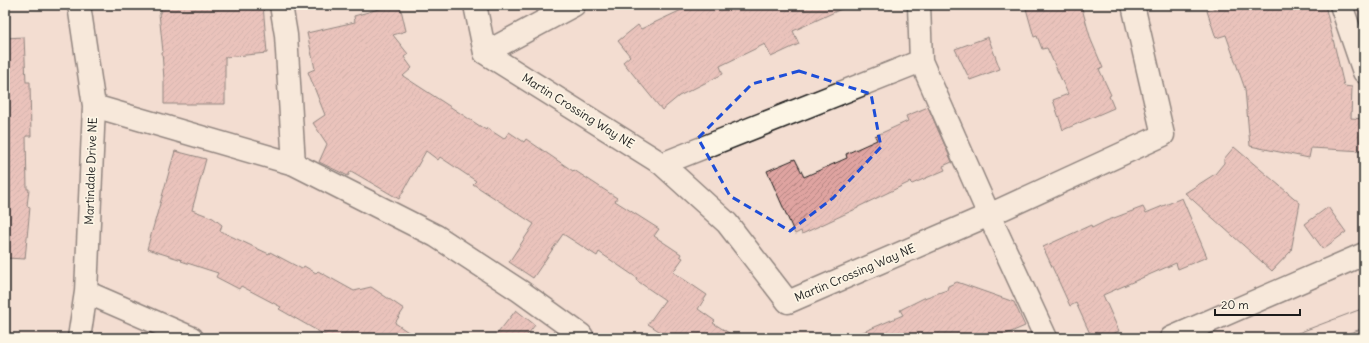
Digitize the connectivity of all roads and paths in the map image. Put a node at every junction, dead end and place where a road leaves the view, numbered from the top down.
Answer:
1 (79, 5) edge
2 (281, 5) edge
3 (476, 5) edge
4 (574, 5) edge
5 (919, 5) edge
6 (1133, 5) edge
7 (1341, 5) edge
8 (485, 53) junction
9 (921, 61) junction
10 (1364, 72) edge
11 (94, 106) junction
12 (294, 164) junction
13 (662, 164) junction
14 (989, 215) junction
15 (1364, 254) edge
16 (86, 292) junction
17 (78, 338) edge
18 (192, 338) edge
19 (583, 338) edge
20 (1046, 338) edge
21 (1171, 338) edge

1 - 11 street, Martindale Drive NE
2 - 12 street
3 - 8 street
4 - 8 street
5 - 9 street
6 - 14 street, Martin Crossing Way NE
7 - 10 street
8 - 13 street, Martin Crossing Way NE
9 - 13 street
9 - 14 street
11 - 12 street
11 - 16 street, Martindale Drive NE
12 - 19 street
13 - 14 street, Martin Crossing Way NE
14 - 20 street
15 - 21 street
16 - 17 street, Martindale Drive NE
16 - 18 street

